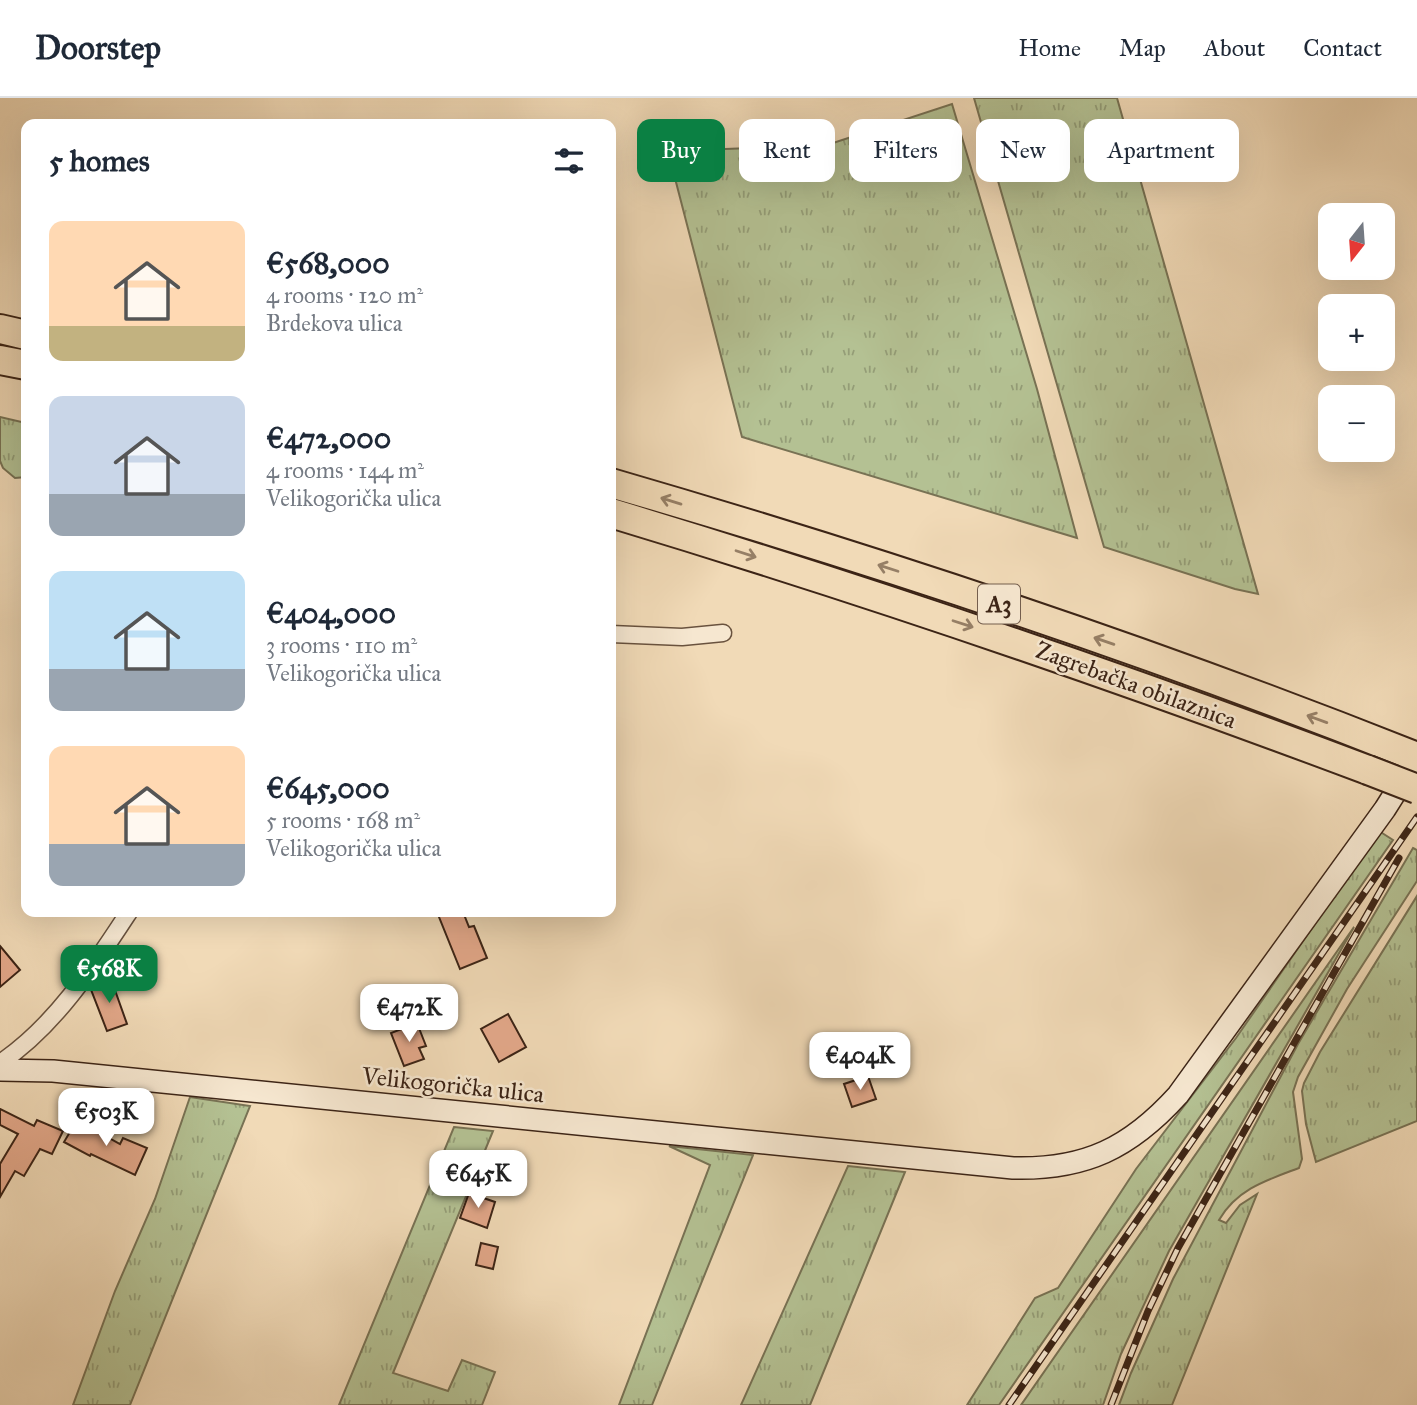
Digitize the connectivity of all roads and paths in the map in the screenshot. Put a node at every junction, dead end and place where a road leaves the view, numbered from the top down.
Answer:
1 (0, 330) edge
2 (21, 334) edge
3 (0, 360) edge
4 (21, 364) edge
5 (616, 485) edge
6 (616, 514) edge
7 (723, 633) dead end
8 (616, 634) edge
9 (1417, 758) edge
10 (1417, 789) edge
11 (126, 917) edge
12 (0, 1063) edge
13 (0, 1070) edge

1 - 2 highway
3 - 4 highway
9 -> 5 highway, Zagrebačka obilaznica / A3
6 -> 10 highway, Zagrebačka obilaznica / A3, bridge
7 - 8 street
9 - 13 street, Velikogorička ulica
11 - 12 street

